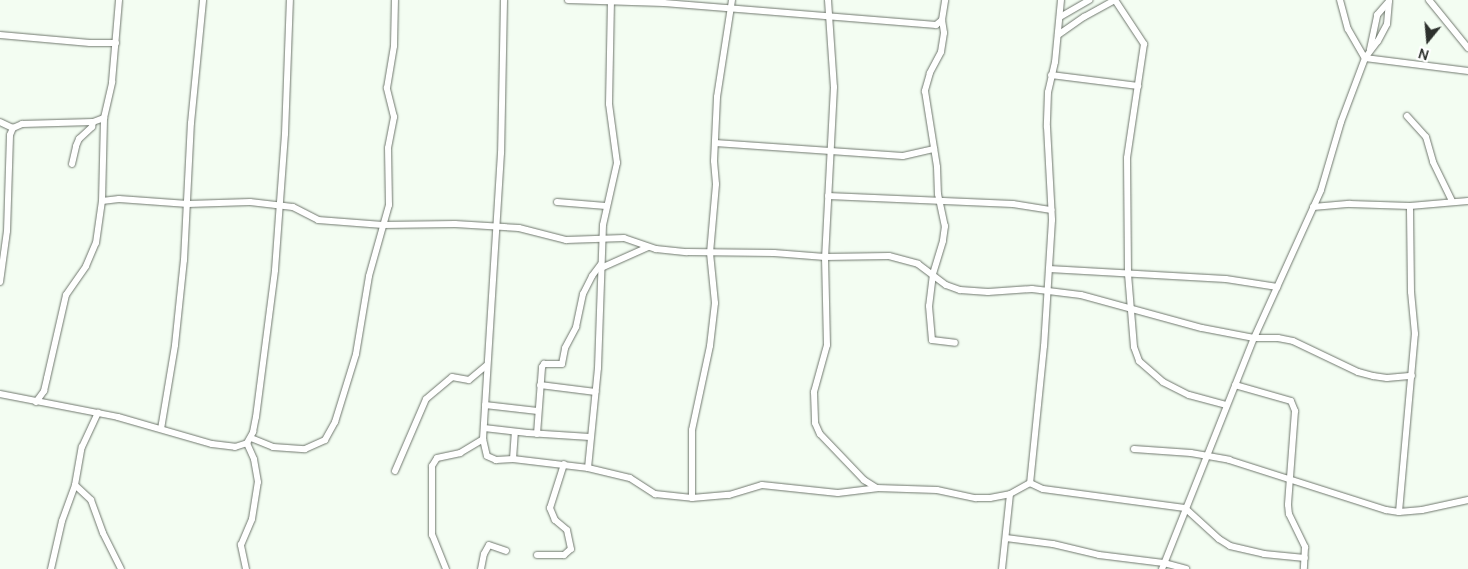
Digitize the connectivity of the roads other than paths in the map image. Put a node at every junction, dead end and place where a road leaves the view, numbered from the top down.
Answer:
1 (119, 0) edge
2 (203, 0) edge
3 (290, 0) edge
4 (395, 0) edge
5 (504, 0) edge
6 (568, 0) edge
7 (732, 0) edge
8 (828, 0) edge
9 (945, 0) edge
10 (1061, 0) edge
11 (1089, 0) edge
12 (1115, 0) edge
13 (1340, 0) edge
14 (1430, 0) edge
15 (611, 1) edge
16 (1389, 1) edge
17 (732, 9) junction
18 (828, 16) junction
19 (1060, 17) junction
20 (942, 20) junction
21 (0, 35) edge
22 (1058, 35) junction
23 (116, 43) junction
24 (1468, 48) edge
25 (1367, 55) junction
26 (1468, 71) edge
27 (1051, 75) junction
28 (1138, 86) junction
29 (1407, 116) dead end
30 (104, 118) junction
31 (0, 122) edge
32 (94, 122) junction
33 (13, 128) junction
34 (715, 143) junction
35 (934, 149) junction
36 (831, 151) junction
37 (72, 164) dead end
38 (828, 196) junction
39 (102, 201) junction
40 (1452, 201) junction
41 (1468, 201) edge
42 (557, 202) dead end
43 (940, 202) junction
44 (188, 204) junction
45 (280, 205) junction
46 (606, 206) junction
47 (1410, 206) junction
48 (1313, 207) junction
49 (1052, 210) junction
50 (383, 225) junction
51 (496, 228) junction
52 (602, 239) junction
53 (648, 247) junction
54 (710, 253) junction
55 (2, 257) edge
56 (825, 258) junction
57 (601, 266) junction
58 (1049, 269) junction
59 (933, 274) junction
60 (1128, 274) junction
61 (0, 282) edge
62 (1277, 287) junction
63 (1048, 290) junction
64 (1131, 307) junction
65 (1254, 338) junction
66 (954, 342) dead end
67 (487, 365) junction
68 (1412, 376) junction
69 (1235, 384) junction
70 (540, 385) junction
71 (596, 392) junction
72 (0, 394) edge
73 (36, 402) junction
74 (485, 405) junction
75 (1227, 405) junction
76 (538, 411) junction
77 (98, 413) junction
78 (484, 428) junction
79 (161, 429) junction
80 (515, 432) junction
81 (537, 434) junction
82 (590, 437) junction
83 (484, 439) junction
84 (249, 440) junction
85 (1134, 449) dead end
86 (1207, 456) junction
87 (513, 459) junction
88 (564, 464) junction
89 (588, 468) junction
90 (395, 471) dead end
91 (1289, 478) junction
92 (1030, 483) junction
93 (75, 485) junction
94 (876, 488) junction
95 (1010, 494) junction
96 (692, 498) junction
97 (1468, 500) edge
98 (1185, 508) junction
99 (1399, 512) junction
100 (1006, 538) junction
101 (506, 551) dead end
102 (537, 555) dead end
103 (1305, 558) junction
104 (1163, 566) edge
105 (50, 569) edge
106 (121, 569) edge
107 (246, 569) edge
108 (446, 569) edge
109 (481, 569) edge
110 (1002, 569) edge
111 (1186, 569) edge
112 (1304, 569) edge

1 - 23 street
2 - 44 street
3 - 45 street
4 - 50 street
5 - 51 street
6 - 15 street
7 - 17 street
8 - 18 street
9 - 20 street
10 - 19 street
11 - 19 street
12 - 22 street
12 - 28 street
13 - 25 street
14 - 24 street
15 - 17 street
15 - 46 street
16 - 25 street
16 - 25 street
17 - 18 street
17 - 34 street
18 - 20 street
18 - 36 street
19 - 22 street
20 - 35 street
21 - 23 street
22 - 27 street
23 - 30 street
25 - 26 street
25 - 48 street
27 - 28 street
27 - 49 street
28 - 60 street
29 - 40 street
30 - 32 street
30 - 39 street
31 - 33 street
32 - 33 street
32 - 37 street
33 - 55 street
34 - 36 street
34 - 54 street
35 - 36 street
35 - 43 street
36 - 38 street
38 - 43 street
38 - 56 street
39 - 44 street
39 - 73 street
40 - 41 street
40 - 47 street
42 - 46 street
43 - 49 street
43 - 59 street
44 - 45 street
44 - 79 street
45 - 50 street
45 - 84 street
46 - 52 street
47 - 48 street
47 - 68 street
48 - 62 street
49 - 58 street
50 - 51 street
50 - 84 street
51 - 52 street
51 - 67 street
52 - 53 street
52 - 57 street
53 - 54 street
53 - 57 street
54 - 56 street
54 - 96 street
55 - 61 street
56 - 59 street
56 - 94 street
57 - 70 street
57 - 71 street
58 - 60 street
58 - 63 street
59 - 63 street
59 - 66 street
60 - 62 street
60 - 64 street
62 - 65 street
63 - 64 street
63 - 92 street
64 - 65 street
64 - 75 street
65 - 68 street
65 - 69 street
67 - 74 street
67 - 90 street
68 - 99 street
69 - 75 street
69 - 91 street
70 - 71 street
70 - 76 street
71 - 82 street
72 - 73 street
73 - 77 street
74 - 76 street
74 - 78 street
75 - 86 street
76 - 81 street
77 - 79 street
77 - 93 street
78 - 80 street
78 - 83 street
79 - 84 street
80 - 81 street
80 - 87 street
81 - 82 street
82 - 89 street
83 - 87 street
83 - 108 street
84 - 107 street
85 - 86 street
86 - 91 street
86 - 98 street
87 - 88 street
88 - 89 street
88 - 102 street
89 - 96 street
91 - 99 street
91 - 103 street
92 - 95 street
92 - 98 street
93 - 105 street
93 - 106 street
94 - 95 street
94 - 96 street
95 - 100 street
97 - 99 street
98 - 103 street
98 - 104 street
100 - 104 street
100 - 110 street
101 - 109 street
103 - 112 street
104 - 111 street

